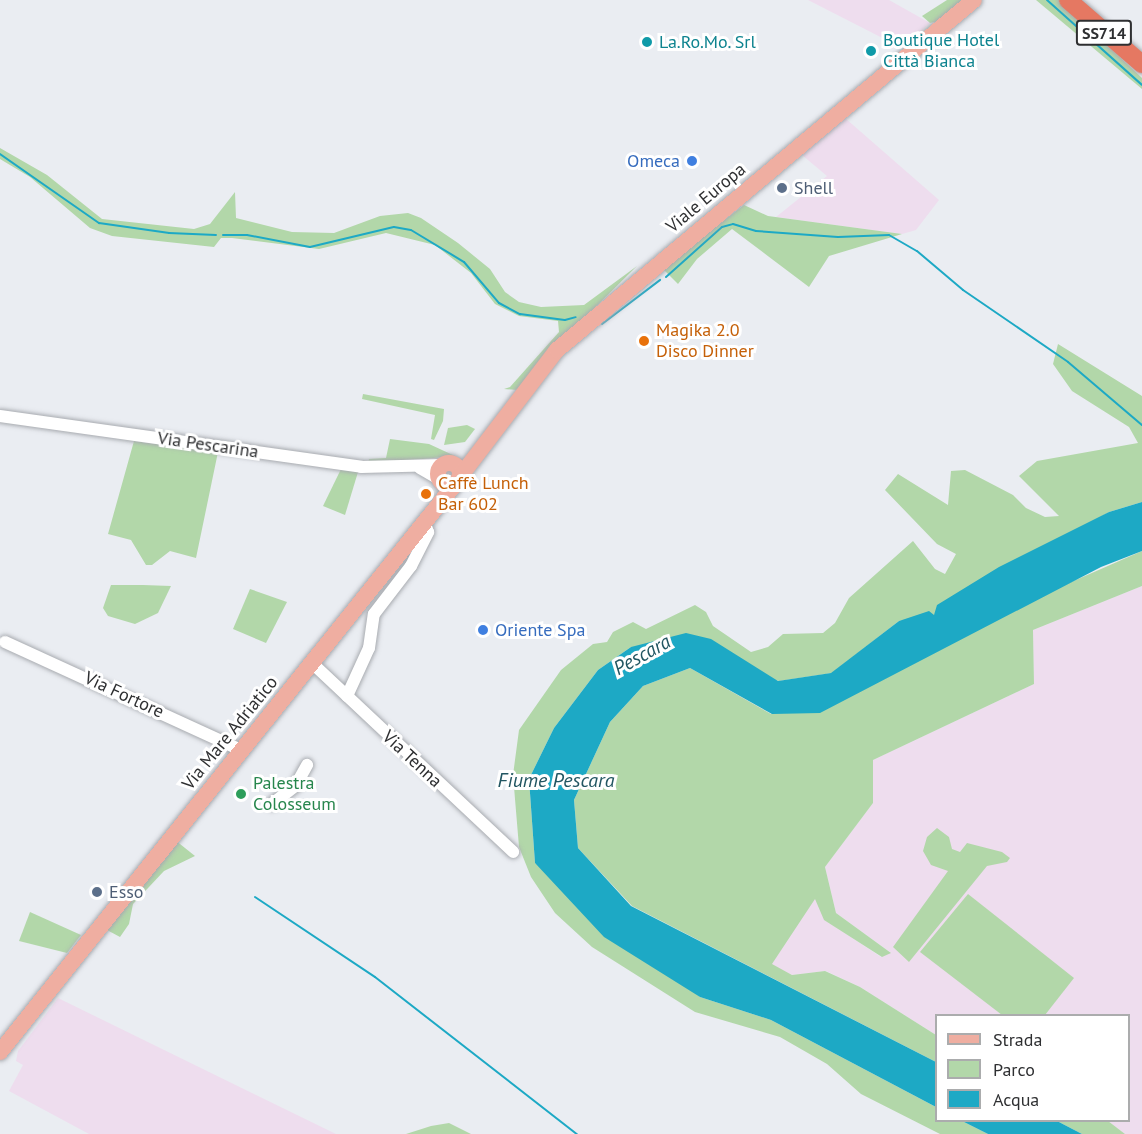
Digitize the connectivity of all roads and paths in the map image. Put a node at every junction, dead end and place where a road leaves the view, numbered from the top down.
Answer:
1 (974, 0) edge
2 (1068, 0) edge
3 (1085, 0) edge
4 (1142, 49) edge
5 (1142, 64) edge
6 (0, 416) edge
7 (448, 475) junction
8 (424, 521) junction
9 (5, 642) dead end
10 (312, 663) junction
11 (347, 696) junction
12 (241, 750) junction
13 (307, 765) dead end
14 (272, 804) dead end
15 (513, 852) dead end
16 (52, 986) junction
17 (22, 1032) junction
18 (0, 1052) edge

1 - 7 main road, Viale Europa
2 - 5 highway, SS714
3 - 4 highway, SS714
6 - 7 street, Via Pescarina
7 - 8 main road, Via Mare Adriatico
8 - 10 main road, Via Mare Adriatico
8 - 11 street
9 - 12 street, Via Fortore
10 - 11 street, Via Tenna
10 - 12 main road, Via Mare Adriatico
11 - 15 street, Via Tenna
12 - 16 main road, Via Mare Adriatico
13 - 14 street
16 - 17 main road, Via Mare Adriatico
16 - 17 main road, Via Mare Adriatico
17 - 18 main road, Via Mare Adriatico

